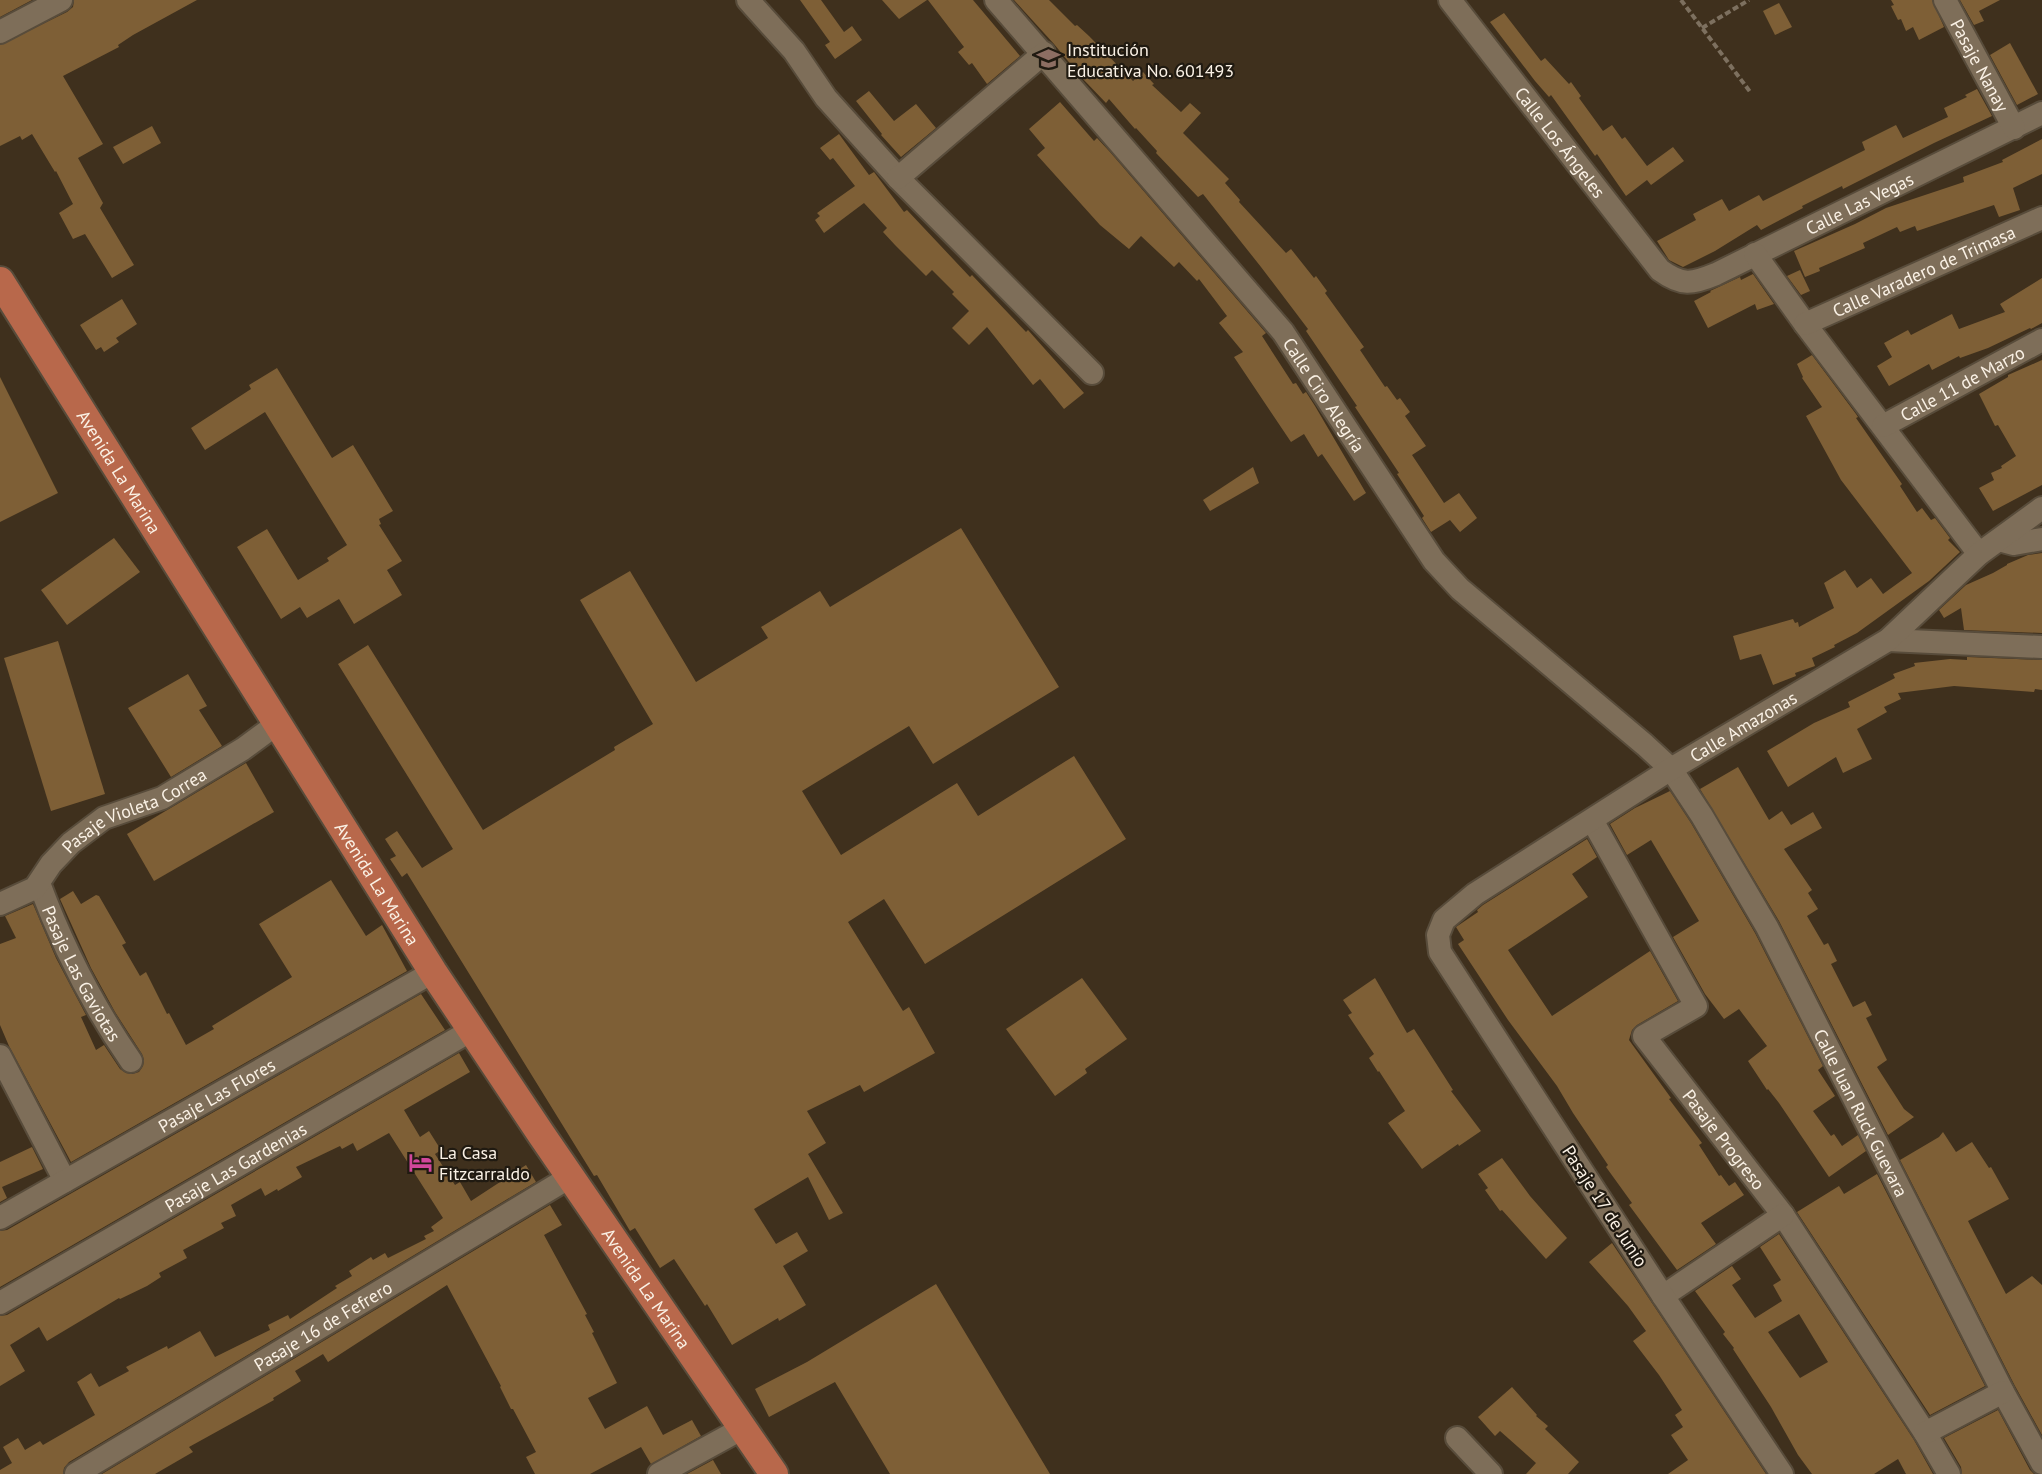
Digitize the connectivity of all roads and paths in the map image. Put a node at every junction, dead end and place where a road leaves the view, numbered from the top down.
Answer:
1 (61, 0) edge
2 (748, 0) edge
3 (996, 0) edge
4 (1450, 0) edge
5 (1681, 0) edge
6 (1749, 0) edge
7 (1945, 0) edge
8 (1702, 28) junction
9 (0, 32) edge
10 (1044, 53) junction
11 (1751, 93) dead end
12 (2042, 113) edge
13 (2014, 128) junction
14 (898, 178) junction
15 (2042, 218) edge
16 (1755, 254) junction
17 (0, 281) edge
18 (1675, 281) joint
19 (1805, 324) junction
20 (2042, 339) edge
21 (1092, 374) dead end
22 (1883, 426) junction
23 (2042, 508) edge
24 (2042, 539) edge
25 (1999, 540) junction
26 (1979, 554) junction
27 (1888, 640) junction
28 (2042, 647) edge
29 (277, 724) junction
30 (1671, 769) junction
31 (1592, 820) junction
32 (39, 883) junction
33 (0, 904) edge
34 (1437, 934) joint
35 (433, 972) junction
36 (472, 1030) junction
37 (0, 1056) edge
38 (131, 1061) dead end
39 (570, 1177) junction
40 (65, 1181) junction
41 (1783, 1215) junction
42 (0, 1218) edge
43 (1663, 1296) junction
44 (0, 1303) edge
45 (2003, 1392) junction
46 (743, 1428) junction
47 (1925, 1433) junction
48 (1457, 1438) dead end
49 (2042, 1463) edge
50 (76, 1474) edge
51 (658, 1474) edge
52 (774, 1474) edge
53 (1491, 1474) edge
54 (1782, 1474) edge
55 (1948, 1474) edge

1 - 9 street
2 - 14 street
3 - 10 street, Calle Ciro Alegría
4 - 18 street, Calle Los Ángeles
5 - 8 path
6 - 8 path
7 - 13 street, Pasaje Nanay
8 - 11 path
10 - 14 street
10 - 30 street, Calle Ciro Alegría
12 - 13 street, Calle Las Vegas
13 - 16 street, Calle Las Vegas
14 - 21 street
15 - 19 street, Calle Varadero de Trimasa
16 - 18 street, Calle Las Vegas
16 - 19 street
17 - 29 main road, Avenida La Marina
19 - 22 street
20 - 22 street, Calle 11 de Marzo
22 - 26 street
23 - 25 street, Calle Amazonas
24 - 25 street
25 - 26 street, Calle Amazonas
26 - 27 street, Calle Amazonas
27 - 28 street
27 - 30 street, Calle Amazonas
29 - 32 street, Pasaje Violeta Correa
29 - 35 main road, Avenida La Marina
30 - 31 street, Calle Amazonas
30 - 45 street, Calle Juan Ruck Guevara
31 - 34 street, Calle Amazonas
31 - 41 street, Pasaje Progreso
32 - 33 street, Pasaje Violeta Correa
32 - 38 street, Pasaje Las Gaviotas
34 - 43 street, Pasaje 17 de Junio
35 - 36 main road, Avenida La Marina
35 - 40 street, Pasaje Las Flores
36 - 39 main road, Avenida La Marina
36 - 44 street, Pasaje Las Gardenias
37 - 40 street
39 - 46 main road, Avenida La Marina
39 - 50 street, Pasaje 16 de Fefrero
40 - 42 street, Pasaje Las Flores
41 - 43 street
41 - 47 street, Pasaje Progreso
43 - 54 street, Pasaje 17 de Junio
45 - 47 street
45 - 49 street, Calle Juan Ruck Guevara
46 - 51 street
46 - 52 main road, Avenida La Marina
47 - 55 street, Pasaje Progreso
48 - 53 street

